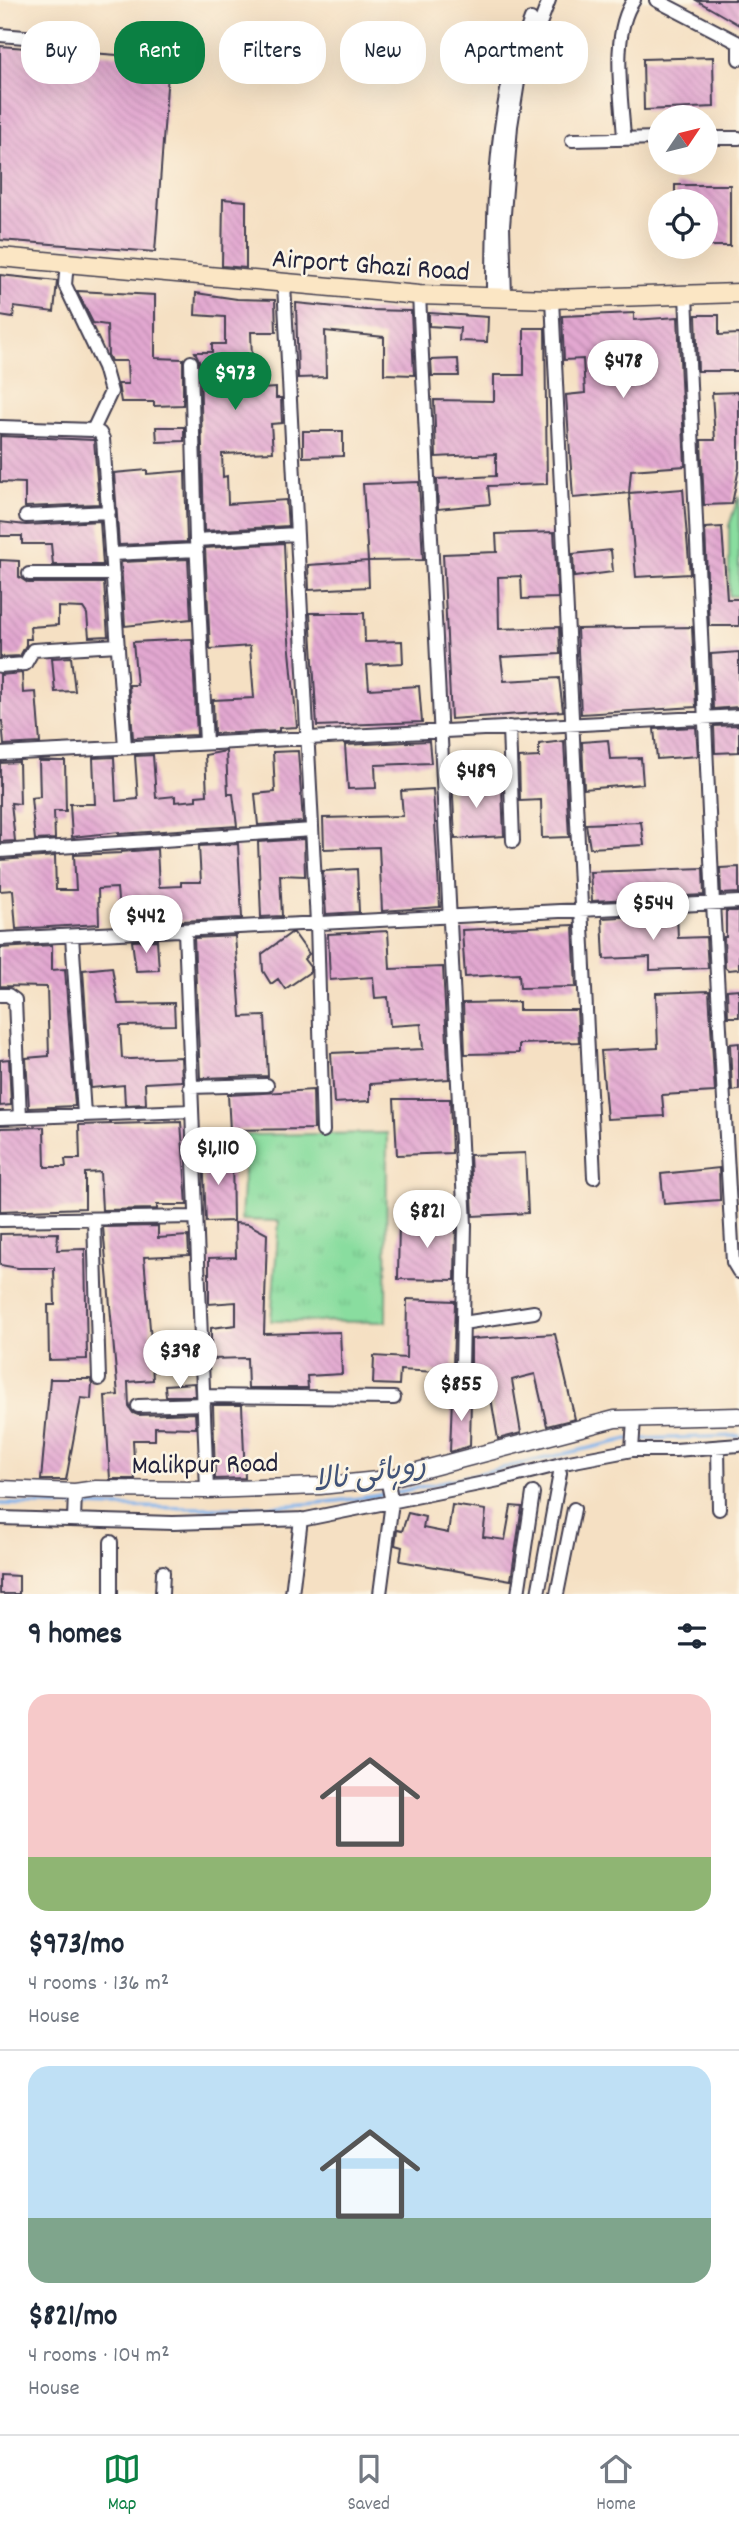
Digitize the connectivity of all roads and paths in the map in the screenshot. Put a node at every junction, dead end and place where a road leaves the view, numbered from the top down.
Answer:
1 (540, 0) edge
2 (549, 0) edge
3 (634, 0) edge
4 (656, 0) edge
5 (533, 21) edge
6 (539, 21) edge
7 (0, 35) edge
8 (21, 37) edge
9 (739, 43) edge
10 (739, 59) edge
11 (509, 84) edge
12 (624, 138) junction
13 (648, 138) edge
14 (718, 138) edge
15 (739, 138) edge
16 (572, 140) dead end
17 (0, 257) edge
18 (68, 262) junction
19 (284, 284) junction
20 (739, 293) edge
21 (419, 295) junction
22 (686, 295) junction
23 (499, 298) junction
24 (552, 299) junction
25 (191, 362) dead end
26 (0, 427) edge
27 (93, 430) junction
28 (109, 512) junction
29 (26, 516) dead end
30 (296, 534) junction
31 (196, 545) junction
32 (112, 554) junction
33 (29, 574) dead end
34 (113, 574) junction
35 (118, 645) junction
36 (0, 666) edge
37 (739, 716) edge
38 (706, 717) junction
39 (571, 724) junction
40 (509, 727) junction
41 (439, 731) junction
42 (307, 738) junction
43 (206, 743) junction
44 (125, 747) junction
45 (0, 754) edge
46 (312, 830) junction
47 (513, 841) dead end
48 (0, 851) edge
49 (739, 902) edge
50 (713, 903) junction
51 (583, 909) junction
52 (449, 917) junction
53 (317, 923) junction
54 (185, 931) junction
55 (72, 936) junction
56 (0, 939) edge
57 (0, 995) edge
58 (267, 1085) dead end
59 (190, 1087) junction
60 (191, 1111) junction
61 (85, 1114) junction
62 (20, 1117) junction
63 (0, 1118) edge
64 (323, 1131) dead end
65 (594, 1177) dead end
66 (195, 1217) junction
67 (0, 1220) edge
68 (94, 1220) junction
69 (739, 1272) edge
70 (534, 1312) dead end
71 (463, 1323) junction
72 (462, 1367) dead end
73 (99, 1379) dead end
74 (394, 1398) dead end
75 (204, 1400) junction
76 (138, 1406) dead end
77 (739, 1416) edge
78 (634, 1424) junction
79 (739, 1445) edge
80 (632, 1447) junction
81 (718, 1447) junction
82 (560, 1473) dead end
83 (388, 1482) junction
84 (0, 1489) edge
85 (207, 1490) junction
86 (533, 1493) dead end
87 (75, 1496) junction
88 (392, 1503) junction
89 (574, 1509) dead end
90 (719, 1509) dead end
91 (0, 1518) edge
92 (74, 1518) junction
93 (301, 1519) junction
94 (111, 1542) dead end
95 (163, 1572) dead end
96 (111, 1594) edge
97 (162, 1594) edge
98 (292, 1594) edge
99 (380, 1594) edge
100 (519, 1594) edge
101 (538, 1594) edge
102 (557, 1594) edge

1 - 5 street
2 - 6 street
3 - 12 street
4 - 9 street
7 - 8 street
9 - 10 street
11 - 23 street
12 - 13 street
12 - 16 street
14 - 15 street
17 - 18 main road, Airport Ghazi Road
18 - 19 main road, Airport Ghazi Road
18 - 27 street
19 - 21 main road, Airport Ghazi Road
19 - 30 street
20 - 22 main road, Airport Ghazi Road
21 - 23 main road, Airport Ghazi Road
21 - 41 street
22 - 24 main road, Airport Ghazi Road
22 - 38 street
23 - 24 main road, Airport Ghazi Road
24 - 39 street
25 - 31 street
26 - 27 street
27 - 28 street
28 - 29 street
28 - 32 street
30 - 31 street
30 - 42 street
31 - 32 street
31 - 43 street
32 - 34 street
33 - 34 street
34 - 35 street
35 - 36 street
35 - 44 street
37 - 38 street
38 - 39 street
38 - 50 street
39 - 40 street
39 - 51 street
40 - 41 street
40 - 47 street
41 - 42 street
41 - 52 street
42 - 43 street
42 - 46 street
43 - 44 street
44 - 45 street
46 - 48 street
46 - 53 street
49 - 50 street
50 - 51 street
50 - 69 street
51 - 52 street
51 - 65 street
52 - 53 street
52 - 71 street
53 - 54 street
53 - 64 street
54 - 55 street
54 - 59 street
55 - 56 street
55 - 61 street
57 - 62 street
58 - 59 street
59 - 60 street
60 - 61 street
60 - 66 street
61 - 62 street
62 - 63 street
66 - 68 street
66 - 75 street
67 - 68 street
68 - 73 street
70 - 71 street
71 - 72 street
74 - 75 street
75 - 76 street
75 - 85 street
77 - 78 street, Malikpur Road
78 - 80 street
78 - 83 street, Malikpur Road
79 - 81 street
80 - 81 street
80 - 88 street
81 - 90 street
82 - 101 street
83 - 85 street, Malikpur Road
83 - 88 street
84 - 87 street, Malikpur Road
85 - 87 street, Malikpur Road
86 - 100 street
87 - 92 street
88 - 93 street
88 - 99 street
89 - 102 street
91 - 92 street
92 - 93 street
93 - 98 street
94 - 96 street
95 - 97 street

